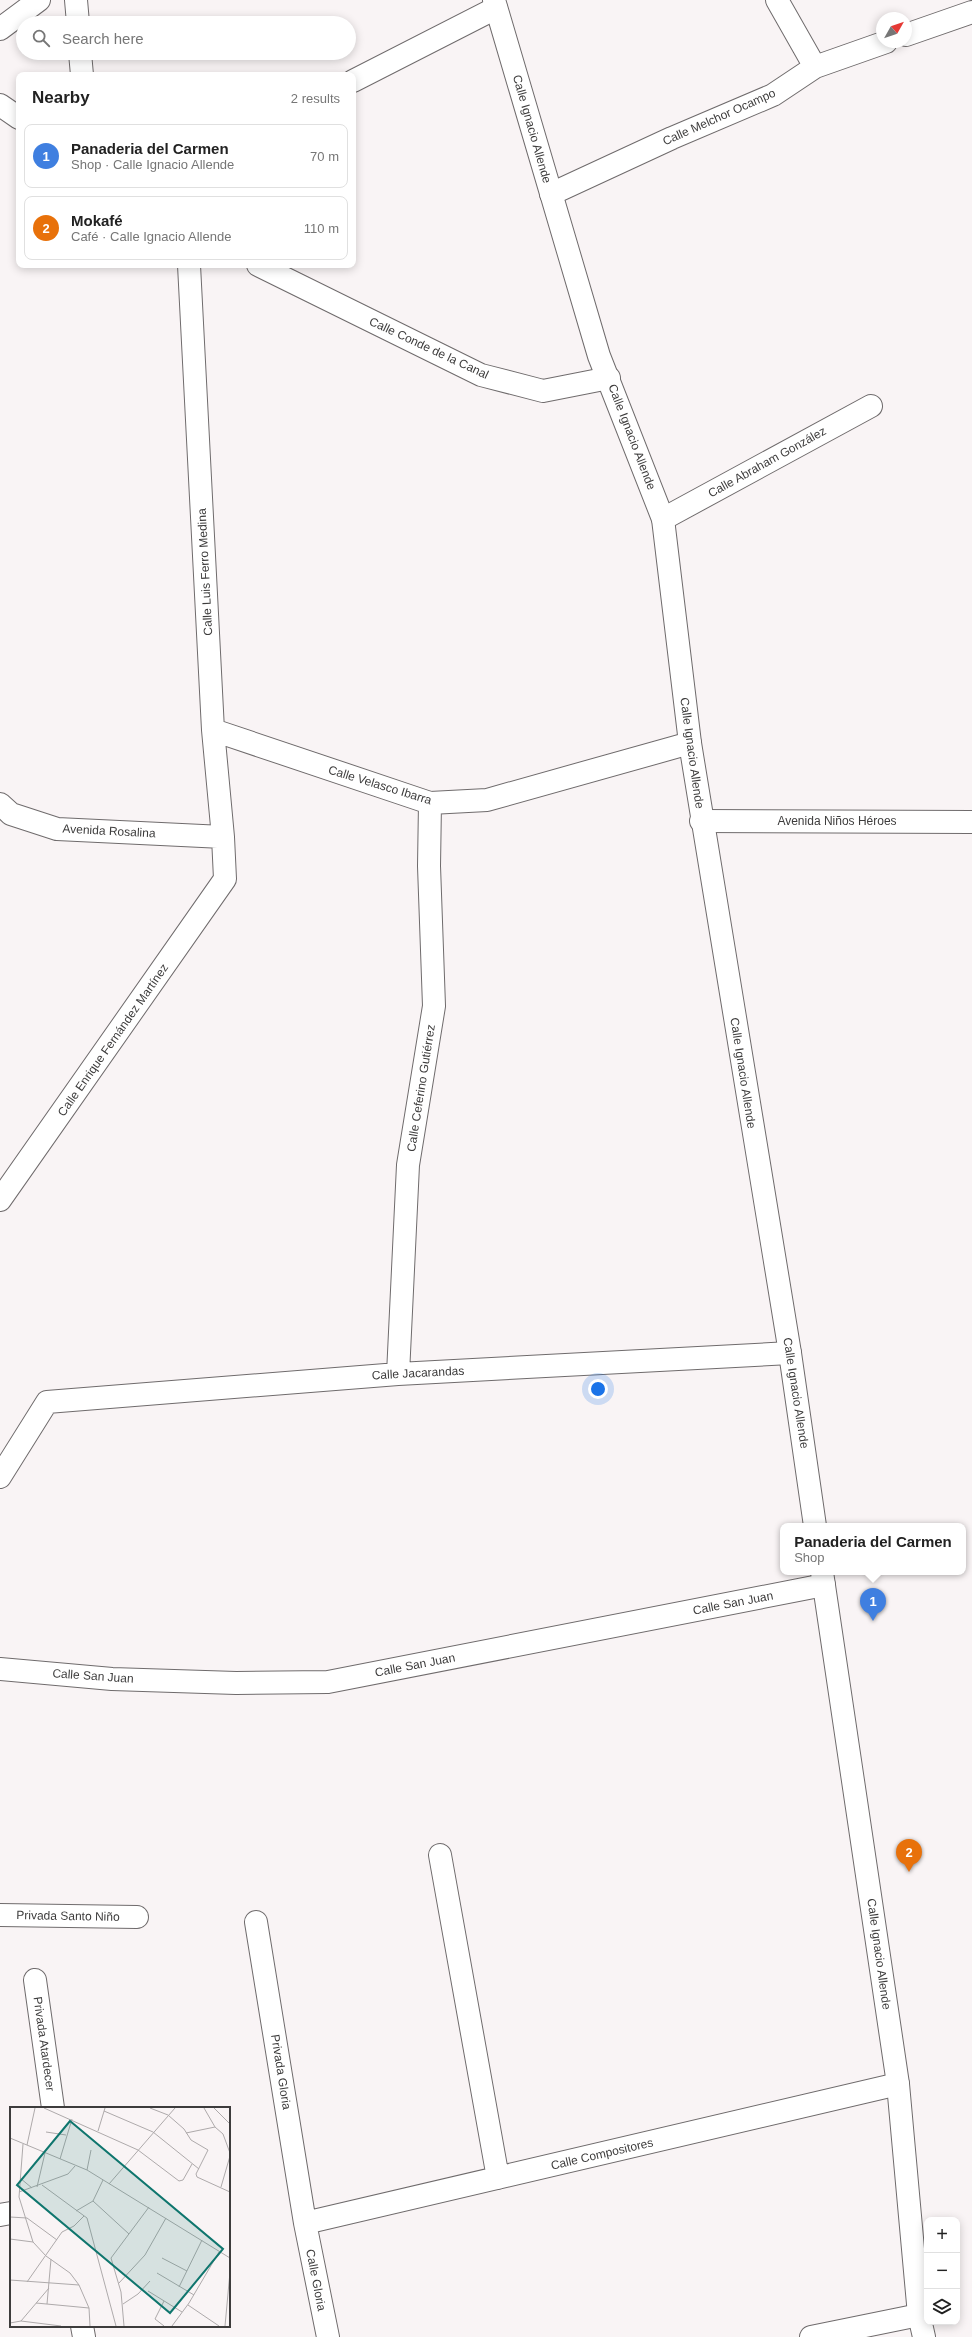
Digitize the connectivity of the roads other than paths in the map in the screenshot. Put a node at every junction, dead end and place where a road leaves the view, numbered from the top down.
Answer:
1 (39, 0) edge
2 (76, 0) edge
3 (777, 0) edge
4 (495, 4) edge
5 (972, 12) edge
6 (17, 16) edge
7 (77, 16) edge
8 (16, 17) edge
9 (0, 29) edge
10 (912, 33) edge
11 (876, 46) edge
12 (81, 60) edge
13 (815, 67) junction
14 (82, 72) edge
15 (356, 79) edge
16 (0, 106) edge
17 (16, 116) edge
18 (551, 194) junction
19 (189, 268) edge
20 (264, 268) edge
21 (609, 378) junction
22 (871, 406) dead end
23 (663, 519) junction
24 (213, 730) junction
25 (690, 743) junction
26 (430, 803) junction
27 (0, 804) edge
28 (701, 820) junction
29 (972, 822) edge
30 (223, 837) junction
31 (225, 879) joint
32 (0, 1200) edge
33 (790, 1354) junction
34 (398, 1374) junction
35 (0, 1477) edge
36 (815, 1523) edge
37 (823, 1579) edge
38 (0, 1669) edge
39 (440, 1855) dead end
40 (0, 1915) edge
41 (137, 1917) dead end
42 (256, 1922) dead end
43 (35, 1980) dead end
44 (898, 2084) junction
45 (53, 2107) edge
46 (498, 2178) junction
47 (10, 2212) edge
48 (0, 2215) edge
49 (305, 2223) junction
50 (919, 2315) junction
51 (82, 2327) edge
52 (84, 2337) edge
53 (328, 2337) edge
54 (811, 2337) edge
55 (924, 2337) edge

1 - 6 street
2 - 7 street
3 - 13 street
4 - 15 street
4 - 18 street, Calle Ignacio Allende
5 - 10 street
8 - 9 street
11 - 13 street, Calle Melchor Ocampo
12 - 14 street
13 - 18 street, Calle Melchor Ocampo
16 - 17 street
18 - 21 street, Calle Ignacio Allende
19 - 24 street, Calle Luis Ferro Medina
20 - 21 street, Calle Conde de la Canal
21 - 23 street, Calle Ignacio Allende
22 - 23 street, Calle Abraham González
23 - 25 street, Calle Ignacio Allende
24 - 26 street, Calle Velasco Ibarra
24 - 30 street, Calle Luis Ferro Medina
25 - 26 street, Calle Velasco Ibarra
25 - 28 street, Calle Ignacio Allende
26 - 34 street, Calle Ceferino Gutiérrez
27 - 30 street, Avenida Rosalina
28 - 29 street, Avenida Niños Héroes
28 - 33 street, Calle Ignacio Allende
30 - 31 street, Calle Luis Ferro Medina
31 - 32 street, Calle Enrique Fernández Martínez
33 - 34 street, Calle Jacarandas
33 - 36 street, Calle Ignacio Allende
34 - 35 street, Calle Jacarandas
37 - 38 street, Calle San Juan
37 - 44 street, Calle Ignacio Allende
39 - 46 street
40 - 41 street, Privada Santo Niño
42 - 49 street, Privada Gloria
43 - 45 street, Privada Atardecer
44 - 46 street, Calle Compositores
44 - 50 street, Calle Ignacio Allende
46 - 49 street, Calle Compositores
47 - 48 street
49 - 53 street, Calle Gloria
50 - 54 street
50 - 55 street, Calle Ignacio Allende
51 - 52 street

